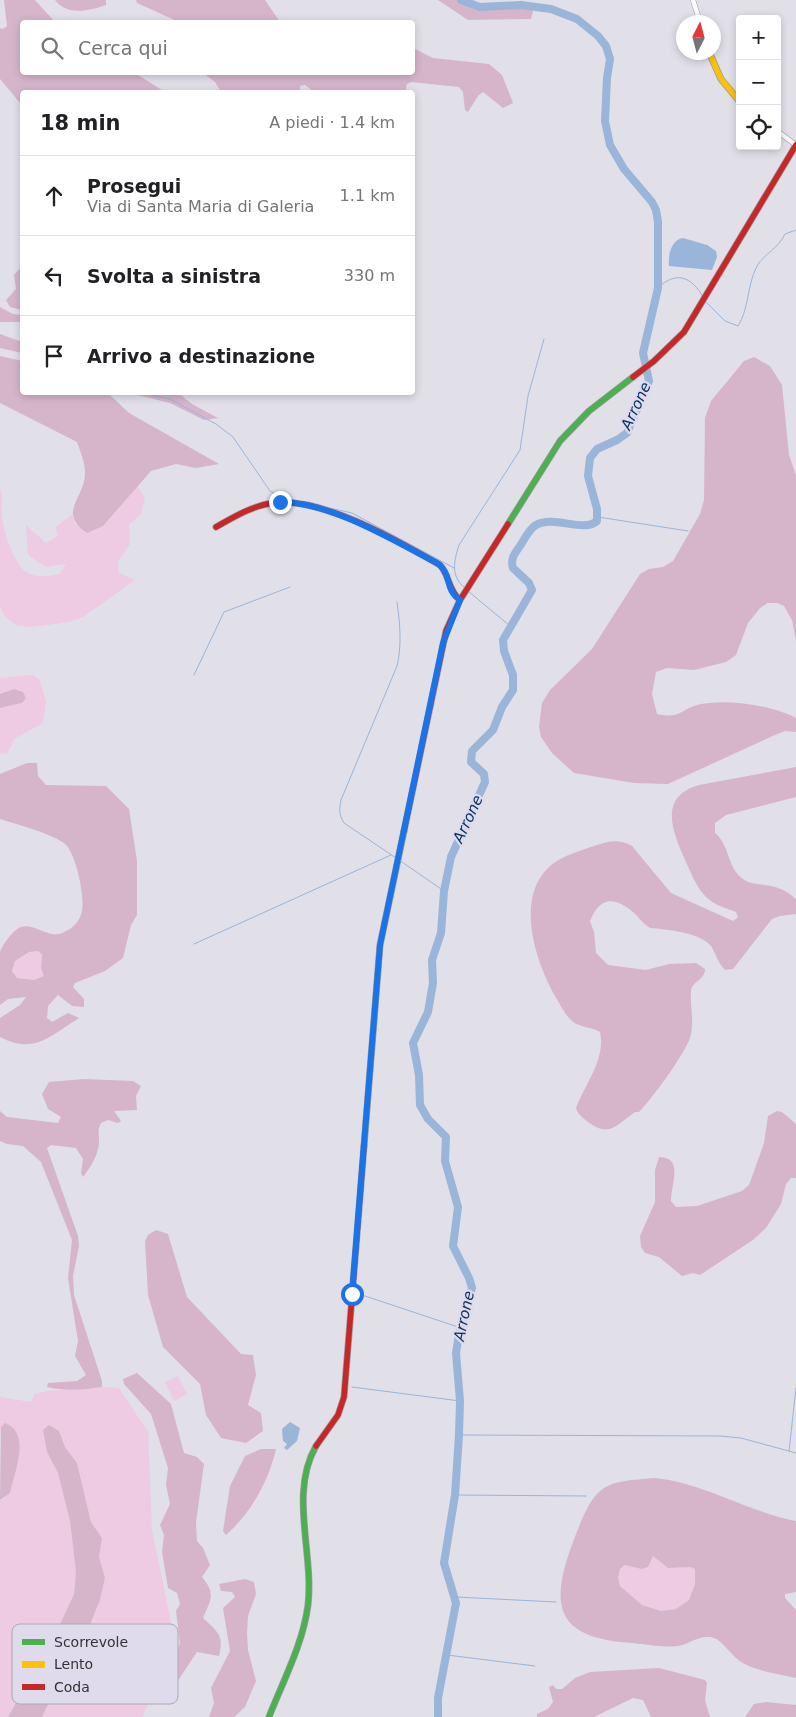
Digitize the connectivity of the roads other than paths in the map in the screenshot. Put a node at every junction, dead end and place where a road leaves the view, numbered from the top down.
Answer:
1 (693, 0) edge
2 (698, 15) edge
3 (712, 60) edge
4 (736, 98) edge
5 (781, 134) edge
6 (796, 145) edge
7 (216, 527) dead end
8 (460, 600) junction
9 (269, 1717) edge

1 - 2 street
3 - 4 street
5 - 6 street
6 - 8 street
7 - 8 street
8 - 9 street

